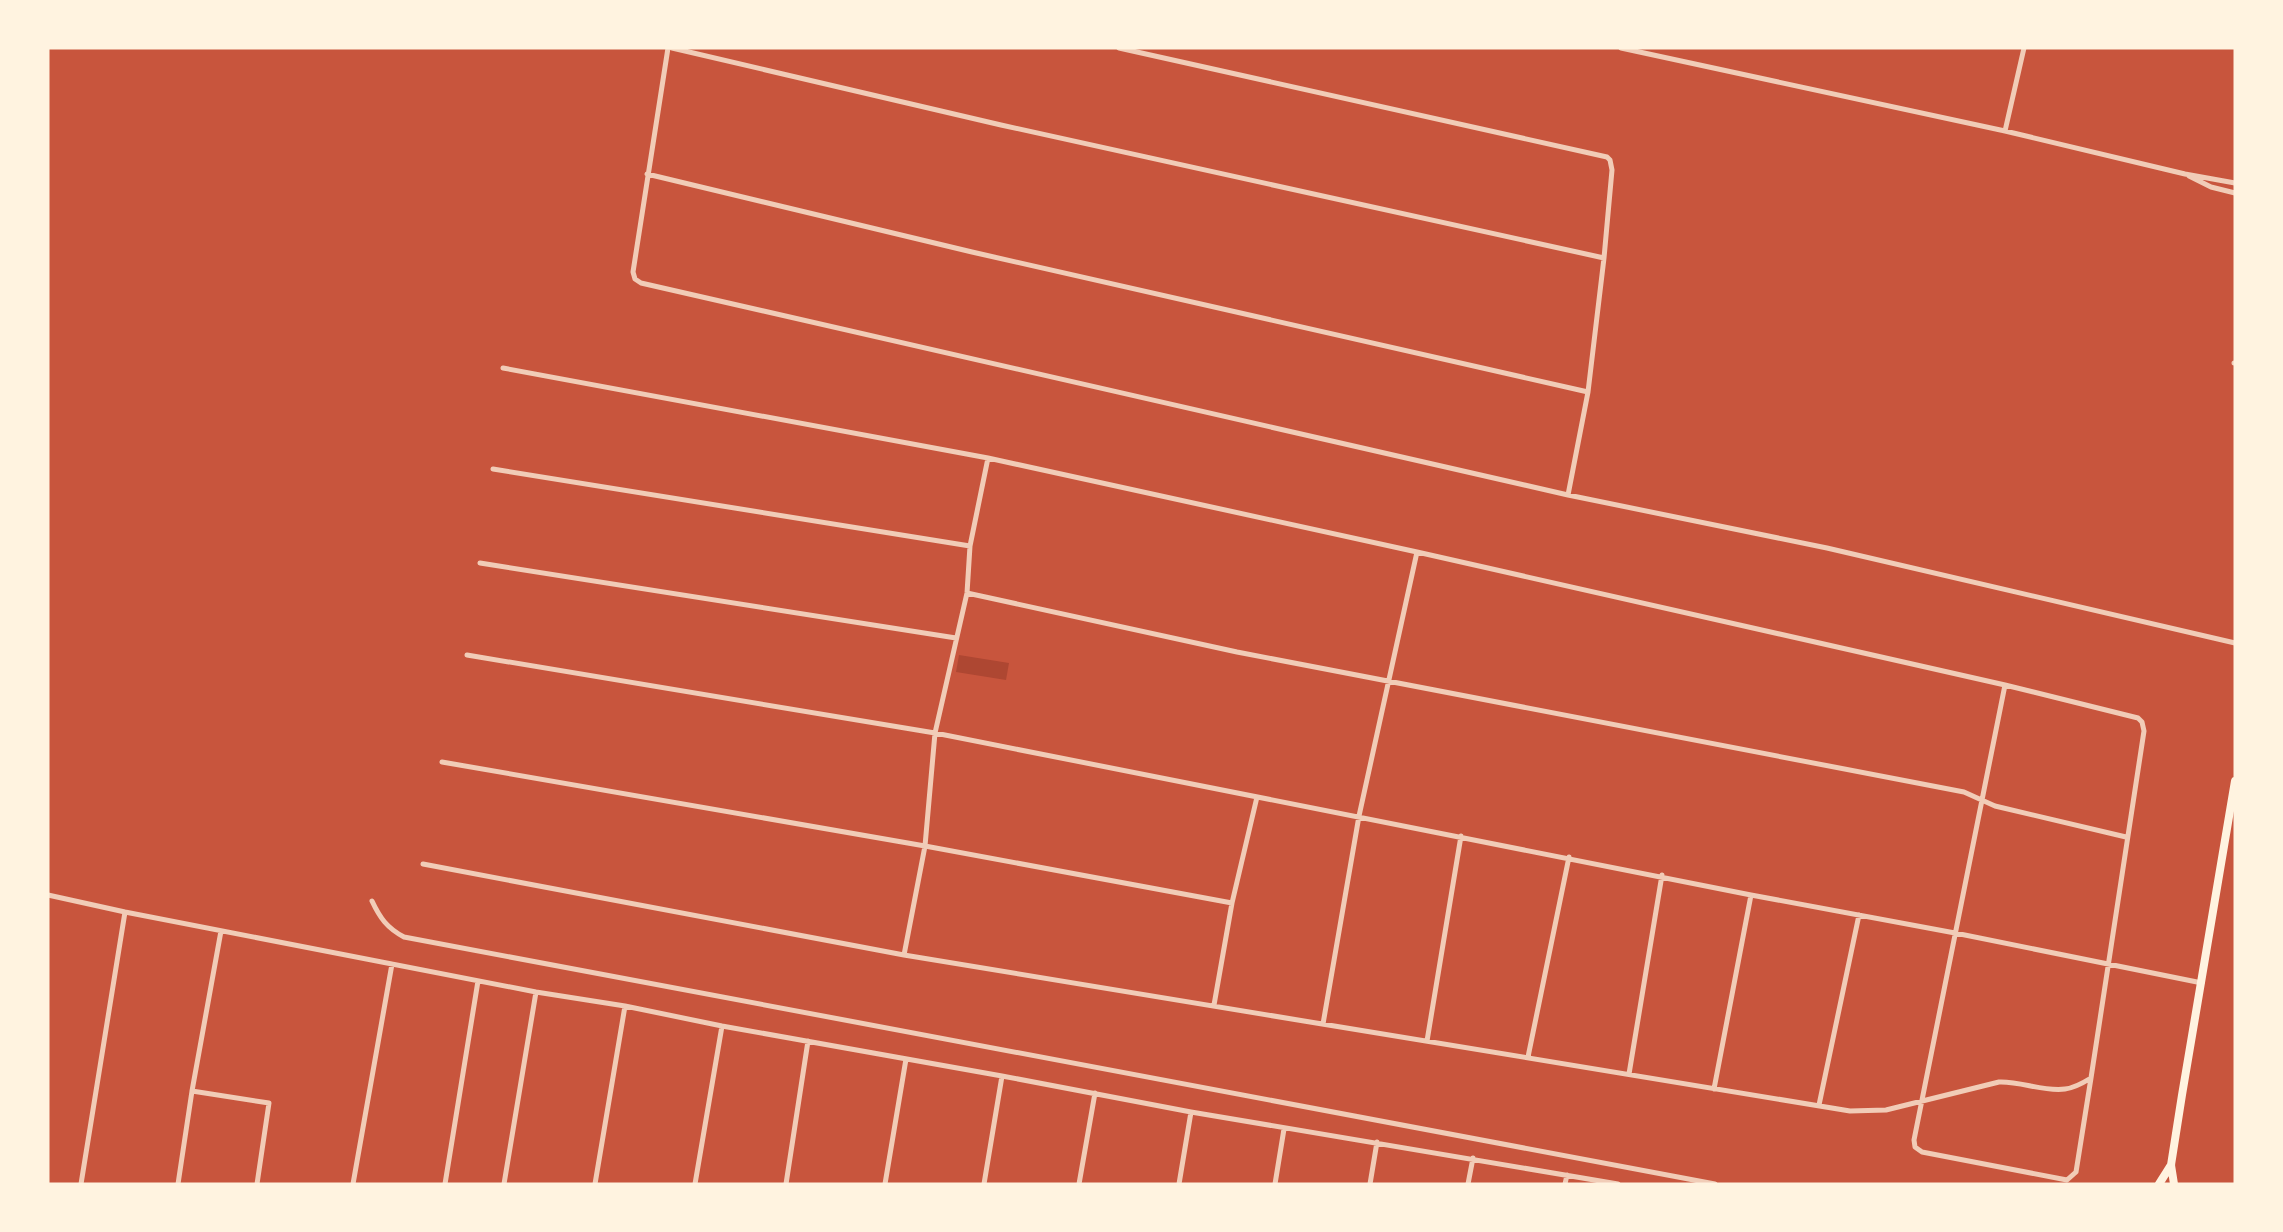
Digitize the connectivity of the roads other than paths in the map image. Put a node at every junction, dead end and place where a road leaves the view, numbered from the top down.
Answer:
1 (670, 48) edge
2 (1119, 48) edge
3 (1621, 48) edge
4 (2024, 48) edge
5 (2005, 132) junction
6 (647, 174) junction
7 (2185, 174) junction
8 (2235, 183) edge
9 (2235, 193) edge
10 (1604, 258) junction
11 (503, 368) dead end
12 (1588, 392) junction
13 (988, 458) junction
14 (493, 469) dead end
15 (1568, 495) junction
16 (970, 546) junction
17 (1417, 552) junction
18 (480, 563) dead end
19 (967, 593) junction
20 (956, 638) junction
21 (2235, 643) edge
22 (467, 655) dead end
23 (1388, 681) junction
24 (2005, 685) junction
25 (935, 733) junction
26 (442, 762) dead end
27 (2235, 781) edge
28 (1257, 797) junction
29 (1982, 800) junction
30 (1359, 816) junction
31 (1461, 836) junction
32 (2126, 837) junction
33 (925, 846) junction
34 (1569, 857) junction
35 (423, 864) dead end
36 (1662, 875) junction
37 (48, 895) edge
38 (1751, 895) junction
39 (372, 901) dead end
40 (1232, 903) junction
41 (125, 912) junction
42 (1859, 915) junction
43 (221, 931) junction
44 (1955, 933) junction
45 (904, 955) junction
46 (2107, 963) junction
47 (392, 964) junction
48 (478, 981) junction
49 (2202, 983) junction
50 (536, 992) junction
51 (1214, 1005) junction
52 (625, 1006) junction
53 (1323, 1024) junction
54 (722, 1026) junction
55 (808, 1041) junction
56 (1427, 1041) junction
57 (1528, 1057) junction
58 (906, 1059) junction
59 (1629, 1074) junction
60 (1002, 1076) junction
61 (2091, 1078) junction
62 (1714, 1089) junction
63 (192, 1091) junction
64 (1095, 1093) junction
65 (1923, 1101) junction
66 (1820, 1105) junction
67 (1191, 1113) junction
68 (1284, 1129) junction
69 (1377, 1142) junction
70 (1473, 1158) junction
71 (2171, 1165) junction
72 (1567, 1174) junction
73 (81, 1184) edge
74 (178, 1184) edge
75 (257, 1184) edge
76 (353, 1184) edge
77 (445, 1184) edge
78 (504, 1184) edge
79 (595, 1184) edge
80 (695, 1184) edge
81 (786, 1184) edge
82 (885, 1184) edge
83 (984, 1184) edge
84 (1079, 1184) edge
85 (1179, 1184) edge
86 (1275, 1184) edge
87 (1370, 1184) edge
88 (1468, 1184) edge
89 (1565, 1184) edge
90 (1618, 1184) edge
91 (1715, 1184) edge
92 (2159, 1184) edge
93 (2174, 1184) edge

1 - 6 street
1 - 10 street
2 - 10 street
3 - 5 street
4 - 5 street
5 - 7 street
6 - 12 street
6 - 15 street
7 - 8 street
7 - 9 street
10 - 12 street
11 - 13 street
12 - 15 street
13 - 16 street
13 - 17 street
14 - 16 street
15 - 21 street
16 - 19 street
17 - 23 street
17 - 24 street
18 - 20 street
19 - 20 street
19 - 23 street
20 - 25 street
22 - 25 street
23 - 29 street
23 - 30 street
24 - 29 street
24 - 32 street
25 - 28 street
25 - 33 street
26 - 33 street
27 - 49 main road
28 - 30 street
28 - 40 street
29 - 32 street
29 - 44 street
30 - 31 street
30 - 53 street
31 - 34 street
31 - 56 street
32 - 46 street
33 - 40 street
33 - 45 street
34 - 36 street
34 - 57 street
35 - 45 street
36 - 38 street
36 - 59 street
37 - 41 street
38 - 42 street
38 - 62 street
39 - 91 street
40 - 51 street
41 - 43 street
41 - 73 street
42 - 44 street
42 - 66 street
43 - 47 street
43 - 63 street
44 - 46 street
44 - 65 street
45 - 51 street
46 - 49 street
46 - 61 street
47 - 48 street
47 - 76 street
48 - 50 street
48 - 77 street
49 - 71 main road
50 - 52 street
50 - 78 street
51 - 53 street
52 - 54 street
52 - 79 street
53 - 56 street
54 - 55 street
54 - 80 street
55 - 58 street
55 - 81 street
56 - 57 street
57 - 59 street
58 - 60 street
58 - 82 street
59 - 62 street
60 - 64 street
60 - 83 street
61 - 65 street
61 - 65 street
62 - 66 street
63 - 74 street
63 - 75 street
64 - 67 street
64 - 84 street
65 - 66 street
67 - 68 street
67 - 85 street
68 - 69 street
68 - 86 street
69 - 70 street
69 - 87 street
70 - 72 street
70 - 88 street
71 - 92 main road
71 - 93 main road
72 - 89 street
72 - 90 street

